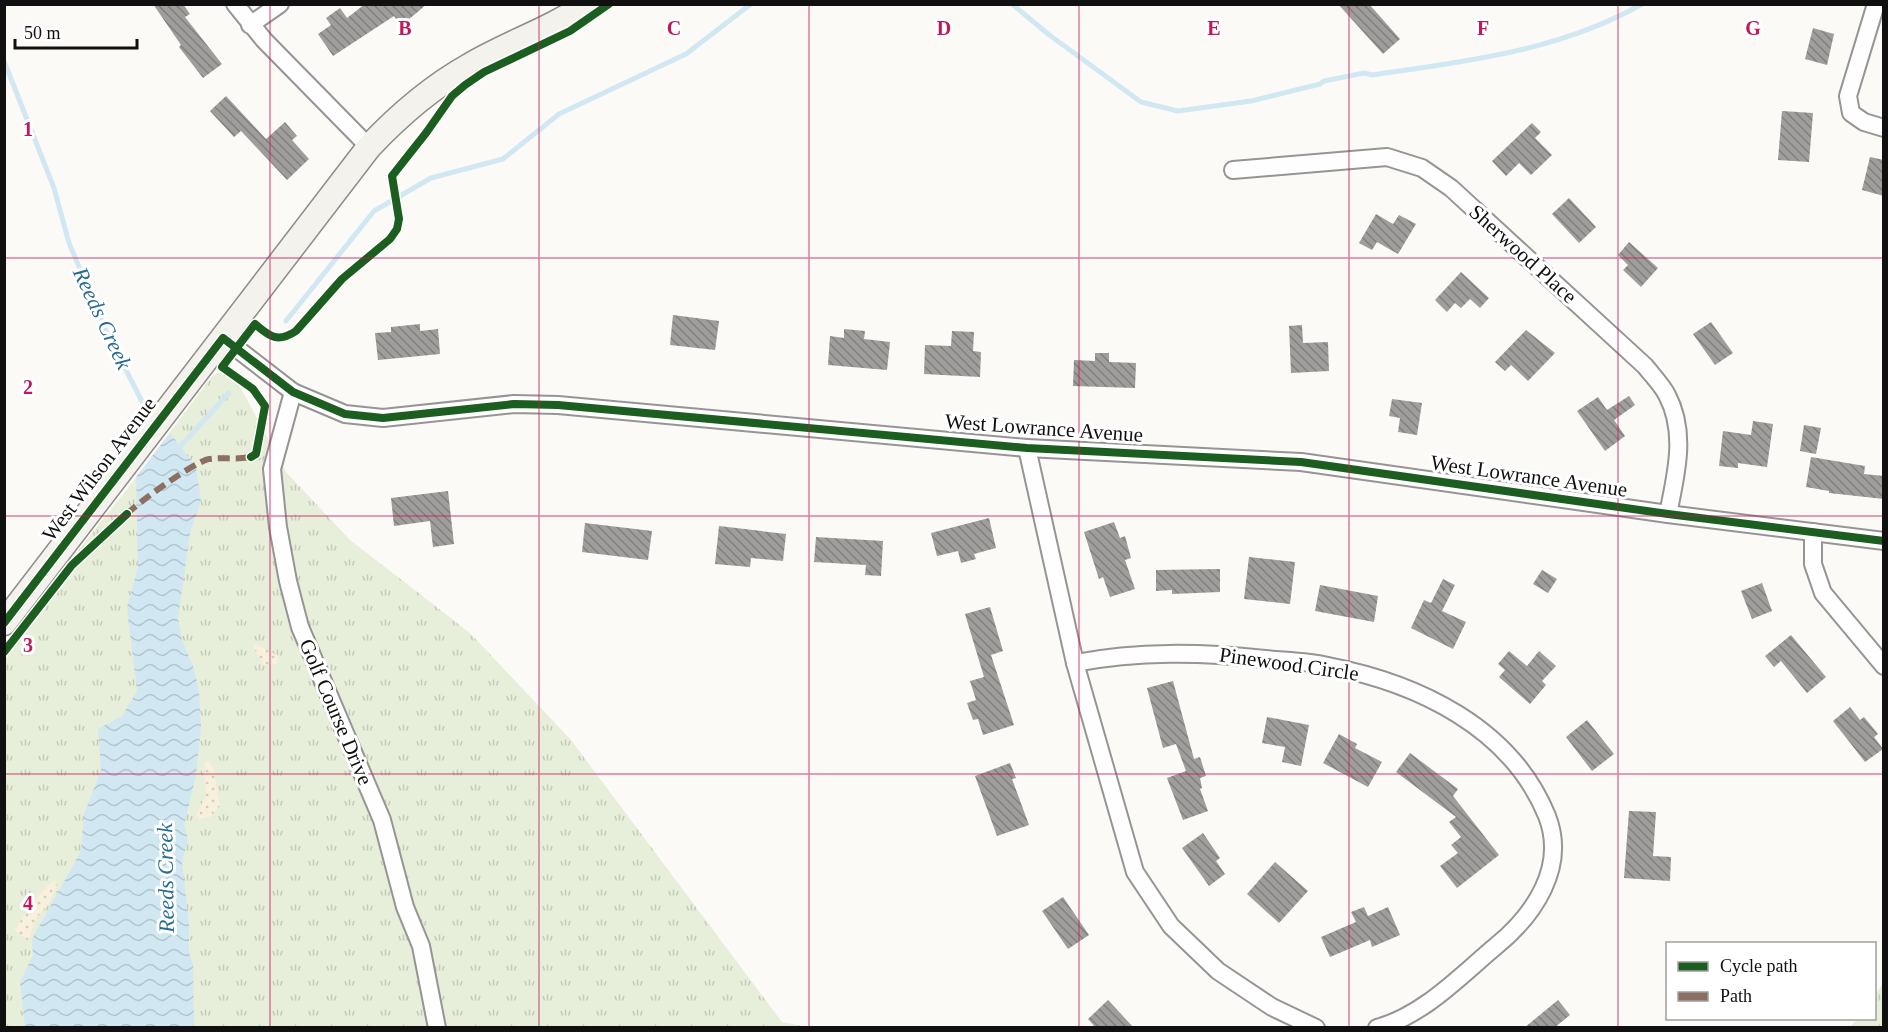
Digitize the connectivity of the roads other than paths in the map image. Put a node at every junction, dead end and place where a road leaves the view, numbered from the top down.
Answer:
1 (234, 4) edge
2 (280, 4) edge
3 (587, 4) edge
4 (1876, 4) edge
5 (250, 25) junction
6 (1884, 128) edge
7 (369, 147) junction
8 (1233, 170) dead end
9 (222, 338) junction
10 (293, 392) junction
11 (1027, 448) junction
12 (1668, 514) junction
13 (1813, 532) junction
14 (1884, 541) edge
15 (4, 623) edge
16 (1075, 663) junction
17 (1884, 666) edge
18 (437, 1028) edge
19 (1316, 1028) edge
20 (1377, 1028) edge

1 - 5 street
2 - 5 street
3 - 7 street, West Wilson Avenue
4 - 6 street
5 - 7 street
7 - 9 street, West Wilson Avenue
8 - 12 street, Sherwood Place
9 - 10 street, West Lowrance Avenue
9 - 15 street, West Wilson Avenue
10 - 11 street, West Lowrance Avenue
10 - 18 street, Golf Course Drive
11 - 12 street, West Lowrance Avenue
11 - 16 street
12 - 13 street, West Lowrance Avenue
13 - 14 street, West Lowrance Avenue
13 - 17 street
16 - 19 street
16 - 20 street, Pinewood Circle

